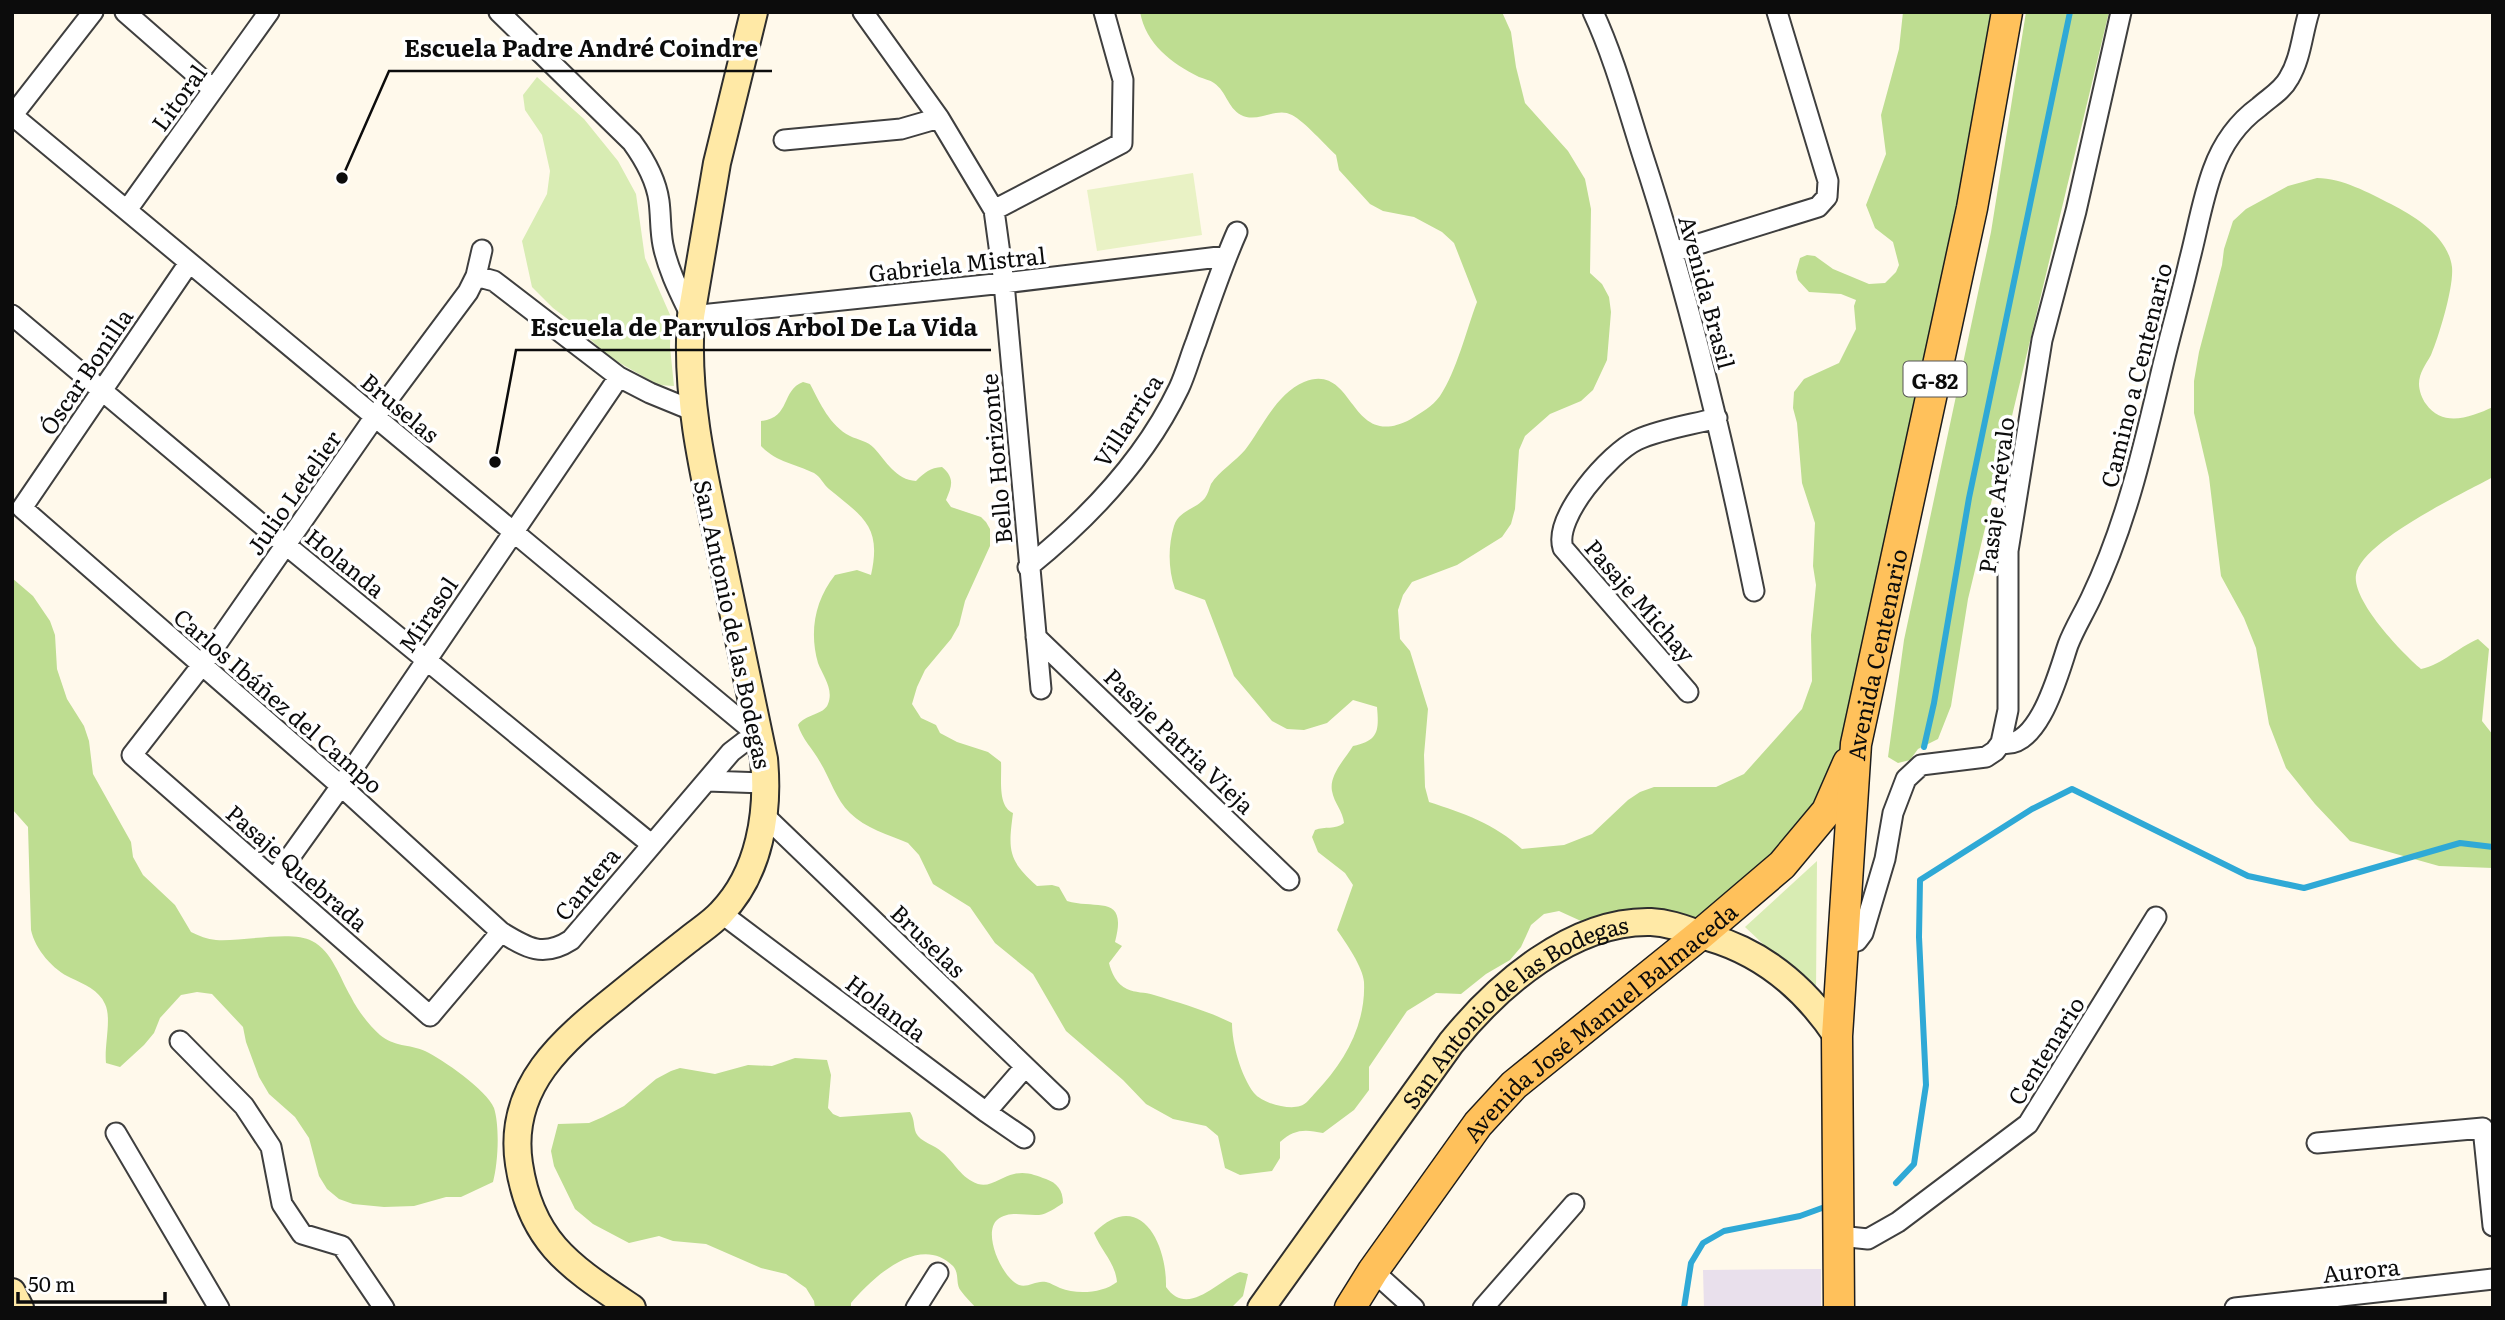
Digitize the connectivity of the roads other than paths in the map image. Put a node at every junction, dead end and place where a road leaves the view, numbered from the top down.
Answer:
1 (93, 12) edge
2 (125, 12) edge
3 (269, 12) edge
4 (499, 12) edge
5 (754, 12) edge
6 (863, 12) edge
7 (1104, 12) edge
8 (1777, 12) edge
9 (2007, 12) edge
10 (2121, 12) edge
11 (2309, 12) edge
12 (1597, 13) edge
13 (213, 89) junction
14 (13, 116) edge
15 (939, 118) junction
16 (784, 140) dead end
17 (127, 210) junction
18 (994, 210) junction
19 (1237, 232) dead end
20 (482, 250) dead end
21 (1673, 252) junction
22 (1227, 256) junction
23 (189, 263) junction
24 (476, 276) junction
25 (1004, 283) junction
26 (12, 315) edge
27 (691, 316) junction
28 (619, 377) junction
29 (101, 392) junction
30 (694, 411) junction
31 (374, 418) junction
32 (1717, 418) junction
33 (22, 508) joint
34 (512, 531) junction
35 (286, 545) junction
36 (1028, 567) junction
37 (1754, 591) dead end
38 (1036, 637) junction
39 (427, 660) junction
40 (202, 665) junction
41 (1041, 689) dead end
42 (1688, 692) dead end
43 (759, 736) junction
44 (2001, 743) junction
45 (1856, 744) junction
46 (132, 755) joint
47 (707, 781) junction
48 (767, 783) junction
49 (341, 786) junction
50 (765, 816) junction
51 (651, 844) junction
52 (275, 878) junction
53 (1290, 880) dead end
54 (721, 913) junction
55 (2156, 917) dead end
56 (501, 932) junction
57 (1701, 934) junction
58 (1843, 945) junction
59 (1837, 1036) junction
60 (180, 1041) dead end
61 (1025, 1067) junction
62 (1059, 1099) dead end
63 (986, 1112) junction
64 (116, 1133) dead end
65 (1024, 1138) dead end
66 (2317, 1143) dead end
67 (1574, 1204) dead end
68 (2493, 1226) edge
69 (1839, 1236) junction
70 (1373, 1270) junction
71 (937, 1273) dead end
72 (2493, 1279) edge
73 (12, 1292) edge
74 (20, 1308) edge
75 (219, 1308) edge
76 (384, 1308) edge
77 (632, 1308) edge
78 (916, 1308) edge
79 (1261, 1308) edge
80 (1350, 1308) edge
81 (1414, 1308) edge
82 (1483, 1308) edge
83 (1839, 1308) edge
84 (2235, 1308) edge

1 - 14 street
2 - 13 street
3 - 13 street, Litoral
4 - 27 street
5 - 27 street, San Antonio de las Bodegas
6 - 15 street, Bello Horizonte
7 - 18 street
8 - 21 street
9 - 45 main road, Avenida Centenario / G-82
10 - 44 street, Pasaje Arévalo
11 - 44 street, Camino a Centenario
12 - 21 street, Avenida Brasil
13 - 17 street, Litoral
14 - 17 street, Bruselas
15 - 16 street
15 - 18 street, Bello Horizonte
17 - 23 street, Bruselas
18 - 25 street, Bello Horizonte
19 - 22 street, Villarrica
20 - 24 street, Julio Letelier
21 - 32 street, Avenida Brasil
22 - 25 street, Gabriela Mistral
22 - 36 street, Villarrica
23 - 29 street, Óscar Bonilla
23 - 31 street, Bruselas
24 - 28 street
24 - 31 street, Julio Letelier
25 - 27 street, Gabriela Mistral
25 - 36 street, Bello Horizonte
26 - 29 street, Holanda
27 - 30 street, San Antonio de las Bodegas
28 - 30 street
28 - 34 street, Mirasol
29 - 33 street, Óscar Bonilla
29 - 35 street, Holanda
30 - 43 street, San Antonio de las Bodegas
31 - 34 street, Bruselas
31 - 35 street, Julio Letelier
32 - 37 street, Avenida Brasil
32 - 42 street, Pasaje Michay
33 - 40 street, Carlos Ibáñez del Campo
34 - 39 street, Mirasol
34 - 43 street, Bruselas
35 - 39 street, Holanda
35 - 40 street, Julio Letelier
36 - 38 street, Bello Horizonte
38 - 41 street, Bello Horizonte
38 - 53 street, Pasaje Patria Vieja
39 - 49 street, Mirasol
39 - 51 street, Holanda
40 - 46 street, Julio Letelier
40 - 49 street, Carlos Ibáñez del Campo
43 - 47 street, Cantera
43 - 48 street, San Antonio de las Bodegas
44 - 58 street
45 - 57 main road, Avenida José Manuel Balmaceda
45 - 58 main road, Avenida Centenario
46 - 52 street, Pasaje Quebrada
47 - 48 street
47 - 51 street, Cantera
48 - 50 street, San Antonio de las Bodegas
49 - 52 street, Mirasol
49 - 56 street, Carlos Ibáñez del Campo
50 - 54 street, San Antonio de las Bodegas
50 - 61 street, Bruselas
51 - 56 street, Cantera
52 - 56 street, Pasaje Quebrada
54 - 63 street, Holanda
54 - 77 street, San Antonio de las Bodegas
55 - 69 street, Centenario
57 - 59 street, San Antonio de las Bodegas
57 - 70 main road, Avenida José Manuel Balmaceda
57 - 79 street, San Antonio de las Bodegas
58 - 59 main road, Avenida Centenario
59 - 69 main road, Avenida Centenario
60 - 76 street
61 - 62 street, Bruselas
61 - 63 street
63 - 65 street, Holanda
64 - 75 street
66 - 68 street
67 - 82 street
69 - 83 main road, Avenida Centenario
70 - 80 main road, Avenida José Manuel Balmaceda
70 - 81 street
71 - 78 street
72 - 84 street, Aurora
73 - 74 street

